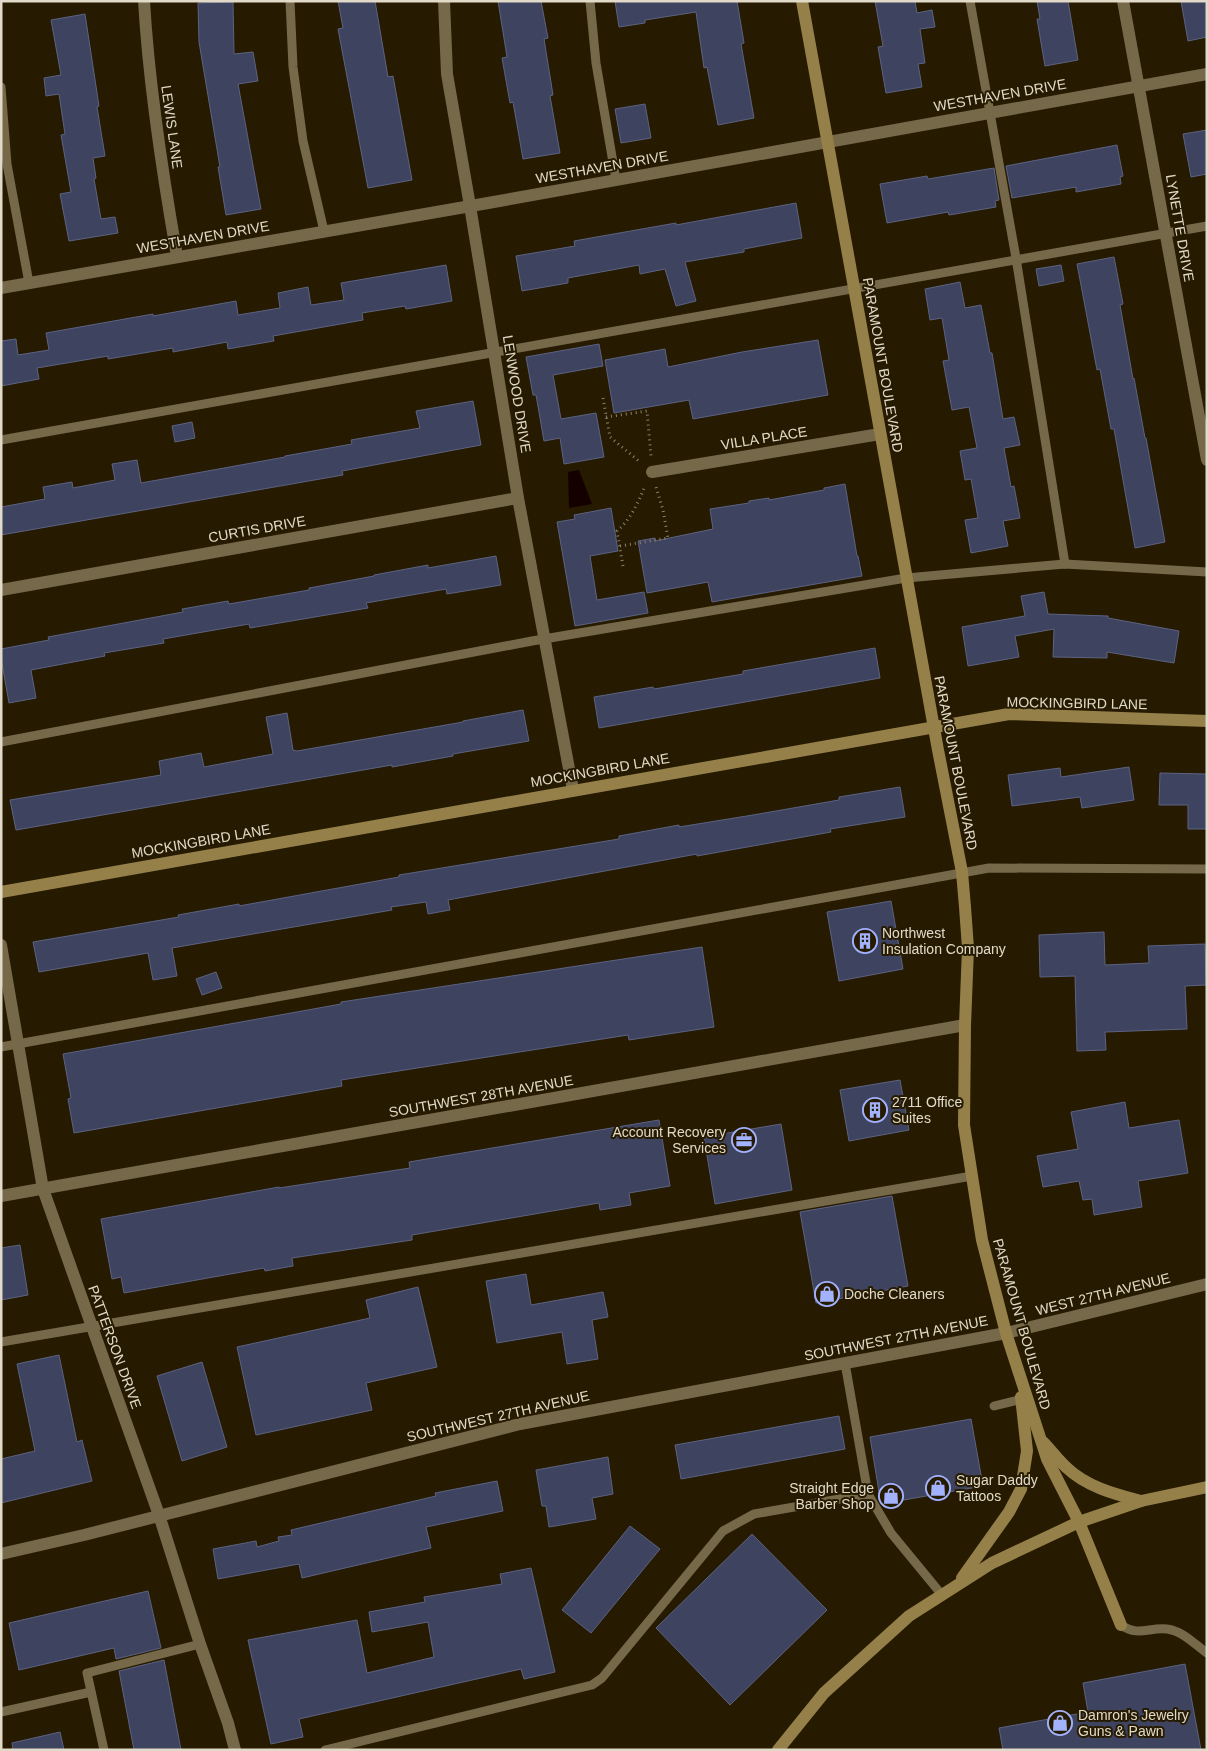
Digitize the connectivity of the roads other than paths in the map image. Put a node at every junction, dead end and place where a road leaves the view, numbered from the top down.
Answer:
1 (144, 1) edge
2 (290, 1) edge
3 (444, 1) edge
4 (590, 1) edge
5 (802, 1) edge
6 (970, 1) edge
7 (1124, 1) edge
8 (1207, 74) edge
9 (1139, 86) junction
10 (1, 87) edge
11 (989, 113) junction
12 (827, 142) junction
13 (616, 180) junction
14 (470, 206) junction
15 (1207, 226) edge
16 (324, 231) junction
17 (1166, 233) junction
18 (177, 256) junction
19 (1016, 258) junction
20 (29, 283) junction
21 (1, 288) edge
22 (853, 288) junction
23 (495, 353) junction
24 (880, 434) junction
25 (1, 440) edge
26 (1207, 460) edge
27 (652, 472) road end
28 (518, 498) junction
29 (1066, 564) junction
30 (1207, 572) edge
31 (906, 578) junction
32 (1, 590) edge
33 (544, 638) junction
34 (1207, 721) edge
35 (934, 727) junction
36 (1, 742) edge
37 (573, 790) junction
38 (1207, 869) edge
39 (962, 872) junction
40 (1, 892) edge
41 (1, 945) edge
42 (965, 1025) junction
43 (19, 1044) junction
44 (1, 1047) edge
45 (972, 1176) junction
46 (43, 1189) junction
47 (1, 1196) edge
48 (1207, 1284) edge
49 (92, 1326) junction
50 (1006, 1333) junction
51 (1, 1342) edge
52 (845, 1363) junction
53 (1024, 1399) junction
54 (994, 1406) dead end
55 (1040, 1439) junction
56 (1207, 1487) edge
57 (868, 1494) junction
58 (1141, 1501) junction
59 (159, 1515) junction
60 (1079, 1522) junction
61 (1, 1554) edge
62 (957, 1585) junction
63 (942, 1595) junction
64 (1121, 1625) joint
65 (200, 1644) junction
66 (1207, 1653) edge
67 (91, 1692) junction
68 (1, 1712) edge
69 (104, 1750) edge
70 (234, 1750) edge
71 (326, 1750) edge
72 (778, 1750) edge

1 - 18 street, LEWIS LANE
2 - 16 lane
3 - 14 street, LENWOOD DRIVE
4 - 13 lane
5 - 12 main road, PARAMOUNT BOULEVARD
6 - 11 lane
7 - 9 street, LYNETTE DRIVE
8 - 9 street, WESTHAVEN DRIVE
9 - 11 street, WESTHAVEN DRIVE
9 - 17 street, LYNETTE DRIVE
10 - 20 lane
11 - 12 street, WESTHAVEN DRIVE
11 - 19 lane
12 - 13 street, WESTHAVEN DRIVE
12 - 22 main road, PARAMOUNT BOULEVARD
13 - 14 street, WESTHAVEN DRIVE
14 - 16 street, WESTHAVEN DRIVE
14 - 23 street, LENWOOD DRIVE
15 - 17 lane
16 - 18 street, WESTHAVEN DRIVE
17 - 19 lane
17 - 26 street, LYNETTE DRIVE
18 - 20 street, WESTHAVEN DRIVE
19 - 22 lane
19 - 29 lane
20 - 21 street, WESTHAVEN DRIVE
22 - 23 lane
22 - 24 main road, PARAMOUNT BOULEVARD
23 - 25 lane
23 - 28 street, LENWOOD DRIVE
24 - 27 street, VILLA PLACE
24 - 31 main road, PARAMOUNT BOULEVARD
28 - 32 street, CURTIS DRIVE
28 - 33 street, LENWOOD DRIVE
29 - 30 lane
29 - 31 lane
31 - 33 lane
31 - 35 main road, PARAMOUNT BOULEVARD
33 - 36 lane
33 - 37 street, LENWOOD DRIVE
34 - 35 main road, MOCKINGBIRD LANE
35 - 37 main road, MOCKINGBIRD LANE
35 - 39 main road, PARAMOUNT BOULEVARD
37 - 40 main road, MOCKINGBIRD LANE
38 - 39 lane
39 - 42 main road, PARAMOUNT BOULEVARD
39 - 43 lane
41 - 43 street, PATTERSON DRIVE
42 - 45 main road, PARAMOUNT BOULEVARD
42 - 46 street, SOUTHWEST 28TH AVENUE
43 - 44 lane
43 - 46 street, PATTERSON DRIVE
45 - 49 lane
45 - 50 main road, PARAMOUNT BOULEVARD
46 - 47 street, SOUTHWEST 28TH AVENUE
46 - 49 street, PATTERSON DRIVE
48 - 50 street, WEST 27TH AVENUE
49 - 51 lane
49 - 59 street, PATTERSON DRIVE
50 - 52 street, SOUTHWEST 27TH AVENUE
50 - 53 main road, PARAMOUNT BOULEVARD
52 - 57 lane
52 - 59 street, SOUTHWEST 27TH AVENUE
53 - 54 lane
53 - 55 main road, PARAMOUNT BOULEVARD
53 - 62 main road
55 - 58 main road
55 - 60 main road, PARAMOUNT BOULEVARD
56 - 58 main road
57 - 63 lane
57 - 71 lane
58 - 60 main road
59 - 61 street, SOUTHWEST 27TH AVENUE
59 - 65 street, PATTERSON DRIVE
60 - 62 main road
60 - 64 main road, PARAMOUNT BOULEVARD
62 - 63 main road
63 - 72 main road
64 - 66 lane, PARAMOUNT BOULEVARD
65 - 67 lane
65 - 70 street, PATTERSON DRIVE
67 - 68 lane
67 - 69 lane

